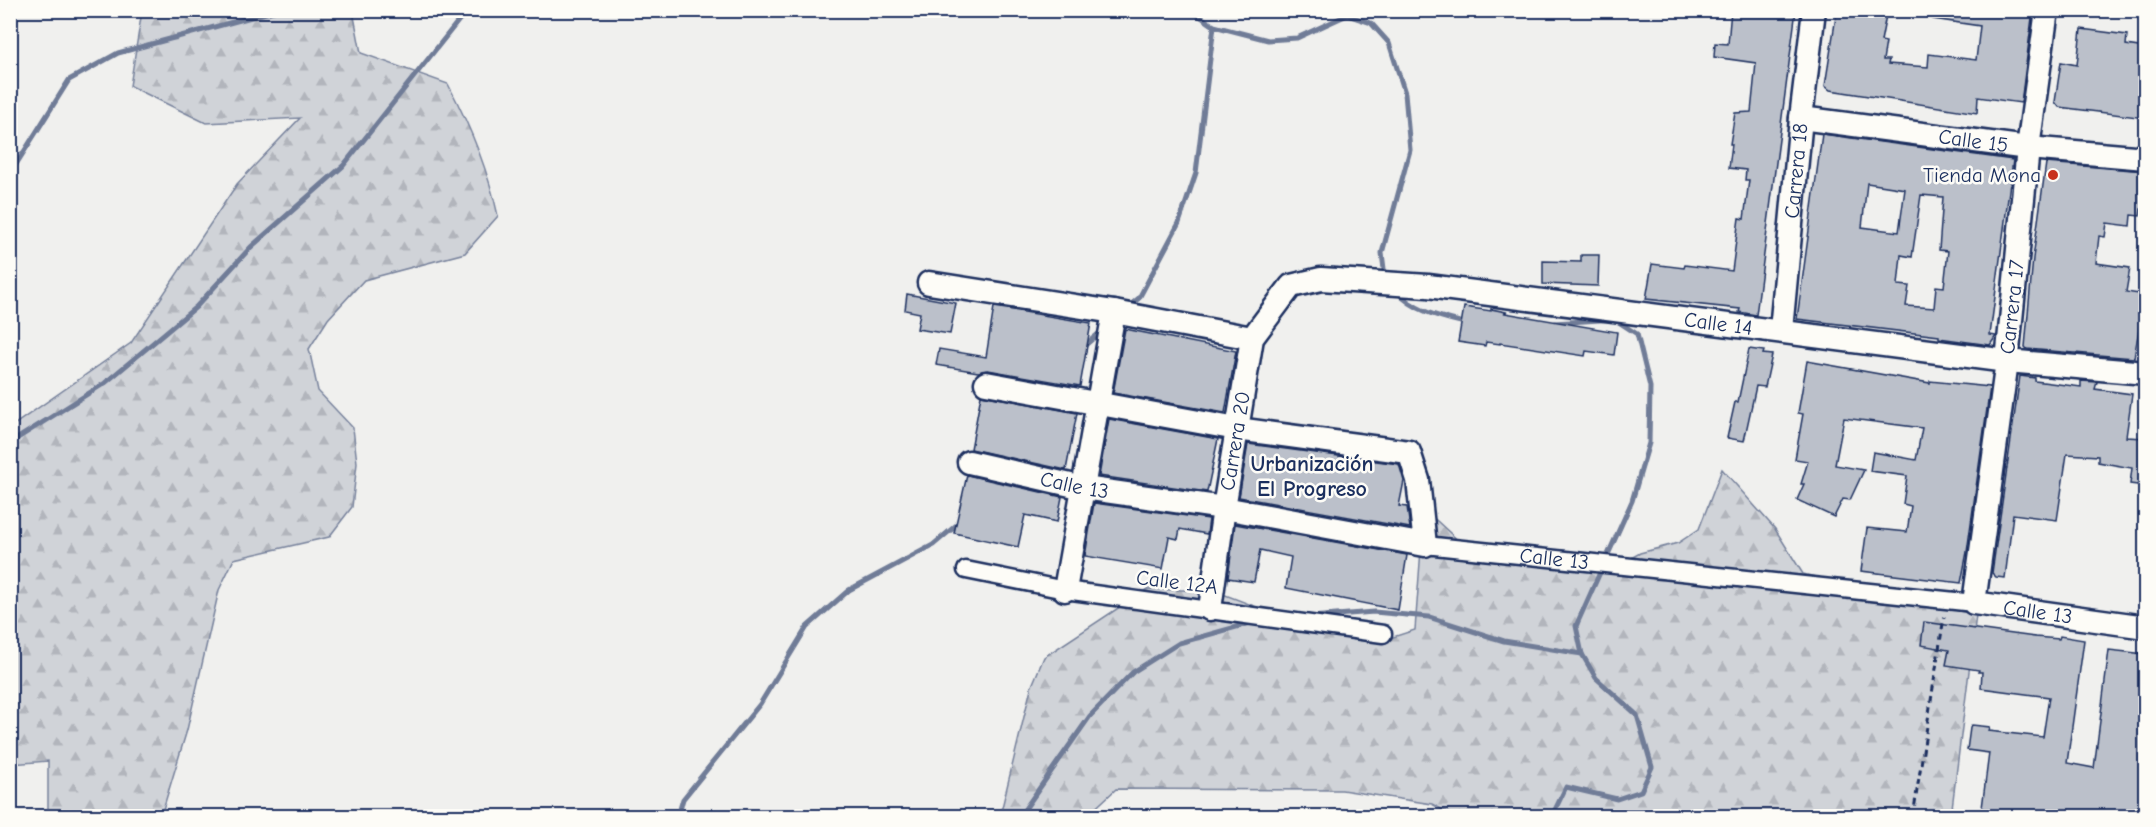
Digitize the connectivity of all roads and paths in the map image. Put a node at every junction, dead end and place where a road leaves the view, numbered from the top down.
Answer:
1 (1814, 10) edge
2 (2047, 10) edge
3 (1801, 118) junction
4 (2028, 148) junction
5 (2145, 158) edge
6 (929, 283) dead end
7 (1292, 286) joint
8 (1114, 312) junction
9 (1781, 330) junction
10 (1252, 338) junction
11 (2007, 361) junction
12 (2145, 373) edge
13 (986, 383) dead end
14 (1098, 404) junction
15 (1237, 429) junction
16 (969, 462) dead end
17 (1084, 488) junction
18 (1224, 508) junction
19 (1425, 545) junction
20 (966, 570) dead end
21 (1065, 590) junction
22 (1947, 600) junction
23 (1974, 603) junction
24 (1210, 609) junction
25 (2145, 627) edge
26 (1383, 634) dead end
27 (1913, 816) edge

1 - 3 street, Carrera 18
2 - 4 street, Carrera 17
3 - 4 street, Calle 15
3 - 9 street, Carrera 18
4 - 5 street, Calle 15
4 - 11 street, Carrera 17
6 - 8 street
7 - 9 street, Calle 14
7 - 10 street, Carrera 20
8 - 10 street
8 - 14 street
9 - 11 street, Calle 14
10 - 15 street, Carrera 20
11 - 12 street, Calle 14
11 - 23 street, Carrera 17
13 - 14 street
14 - 15 street
14 - 17 street
15 - 18 street, Carrera 20
15 - 19 street
16 - 17 street, Calle 13
17 - 18 street, Calle 13
17 - 21 street
18 - 19 street, Calle 13
18 - 24 street, Carrera 20
19 - 22 street, Calle 13
20 - 21 street, Calle 12A
21 - 24 street, Calle 12A
22 - 23 street, Calle 13
22 - 27 path
23 - 25 street, Calle 13
24 - 26 street, Calle 12A

